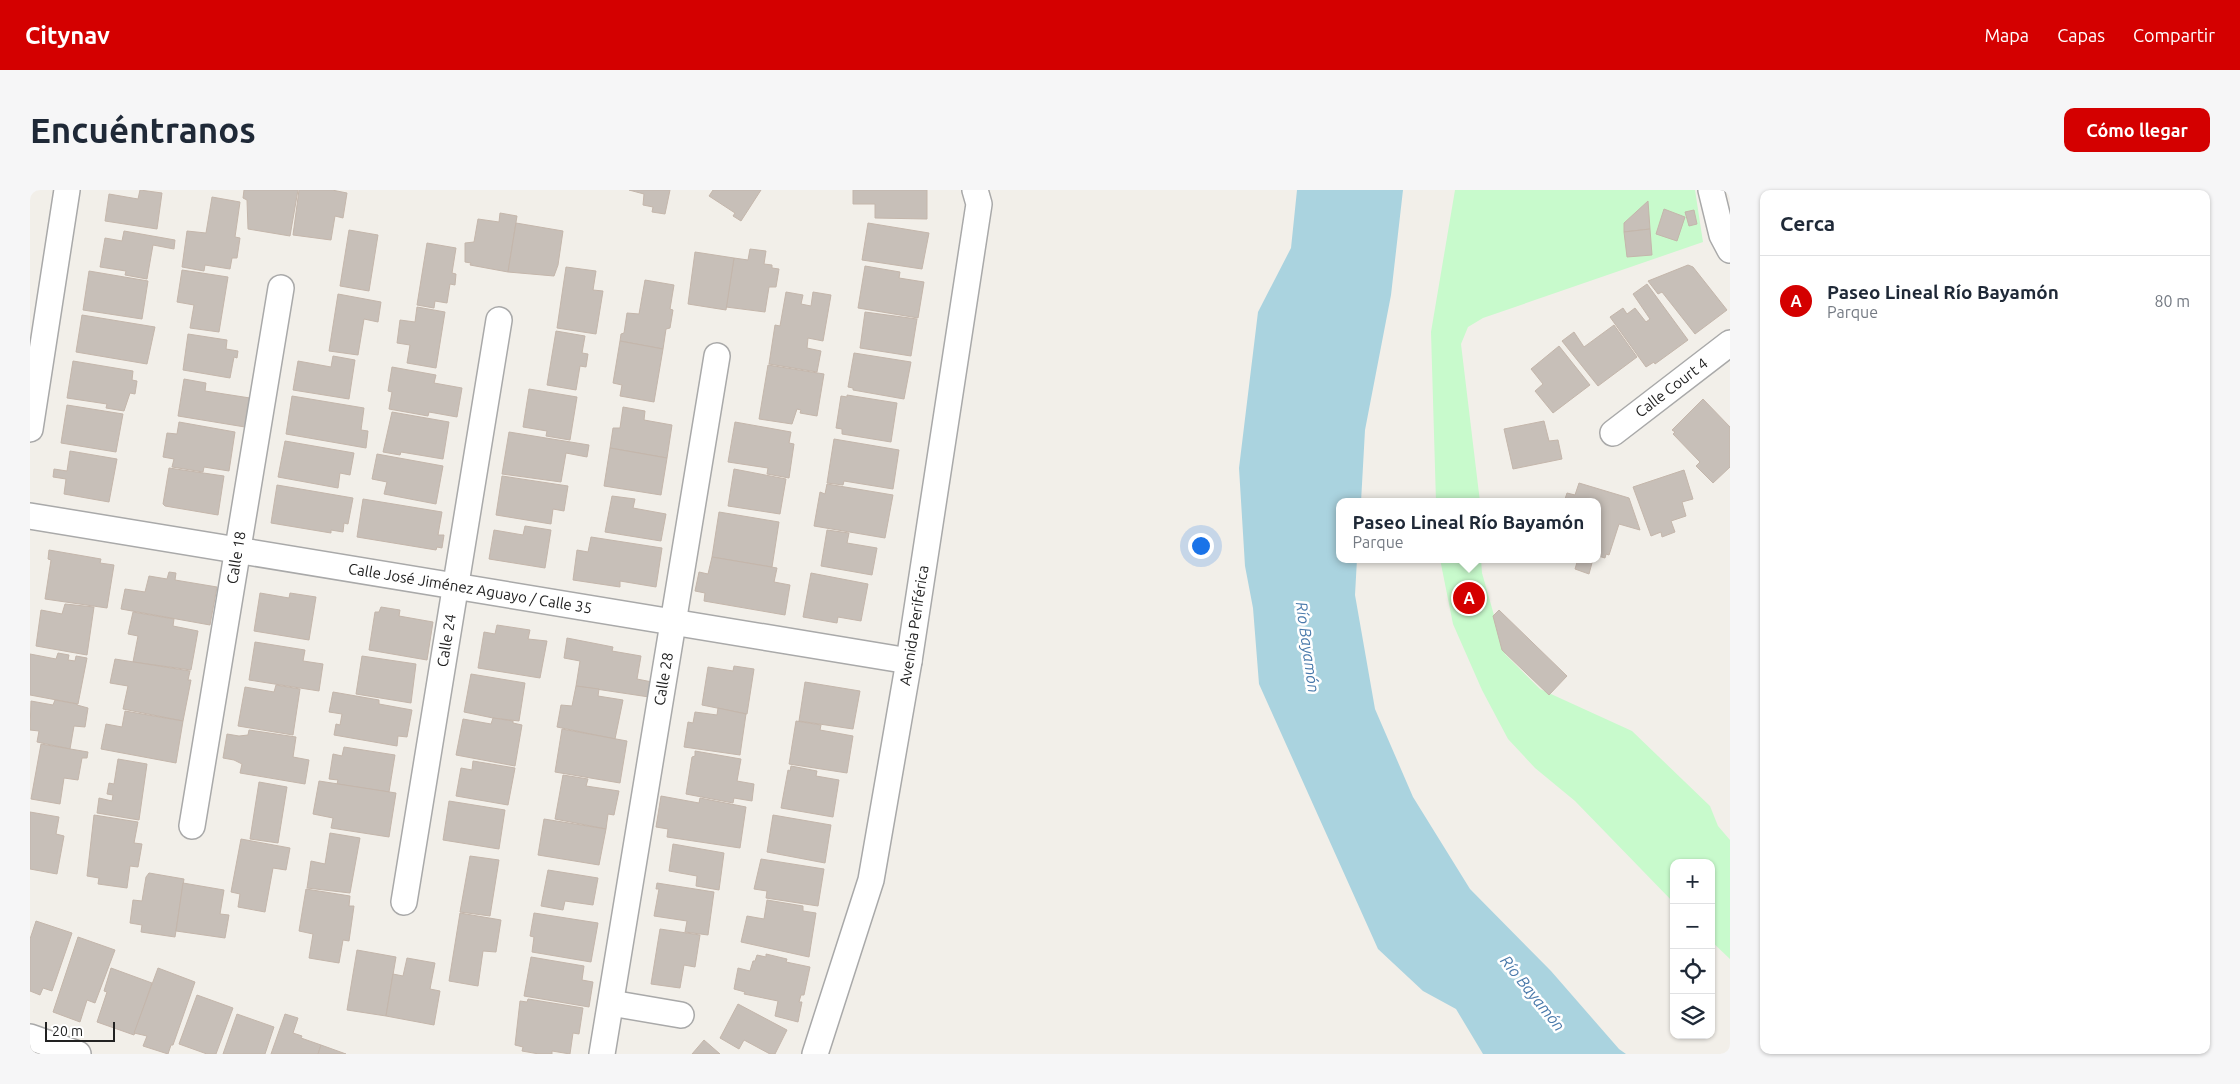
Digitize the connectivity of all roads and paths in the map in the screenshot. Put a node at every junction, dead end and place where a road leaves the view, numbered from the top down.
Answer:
1 (68, 190) edge
2 (975, 190) edge
3 (1711, 190) edge
4 (1730, 250) edge
5 (281, 288) dead end
6 (499, 320) dead end
7 (1730, 343) edge
8 (717, 356) dead end
9 (30, 429) edge
10 (1613, 433) dead end
11 (30, 516) edge
12 (238, 551) junction
13 (456, 586) junction
14 (673, 622) junction
15 (910, 661) junction
16 (192, 826) dead end
17 (404, 902) dead end
18 (611, 1003) junction
19 (681, 1015) dead end
20 (30, 1037) edge
21 (78, 1054) edge
22 (602, 1054) edge
23 (815, 1054) edge

1 - 9 street
2 - 15 street, Avenida Periférica
3 - 4 street
5 - 12 street, Calle 18
6 - 13 street, Calle 24
7 - 10 street, Calle Court 4
8 - 14 street, Calle 28
11 - 12 street, Calle José Jiménez Aguayo / Calle 35
12 - 13 street, Calle José Jiménez Aguayo / Calle 35
12 - 16 street, Calle 18
13 - 14 street, Calle José Jiménez Aguayo / Calle 35
13 - 17 street, Calle 24
14 - 15 street, Calle José Jiménez Aguayo / Calle 35
14 - 18 street, Calle 28
15 - 23 street, Avenida Periférica
18 - 19 street
18 - 22 street, Calle 28
20 - 21 street

